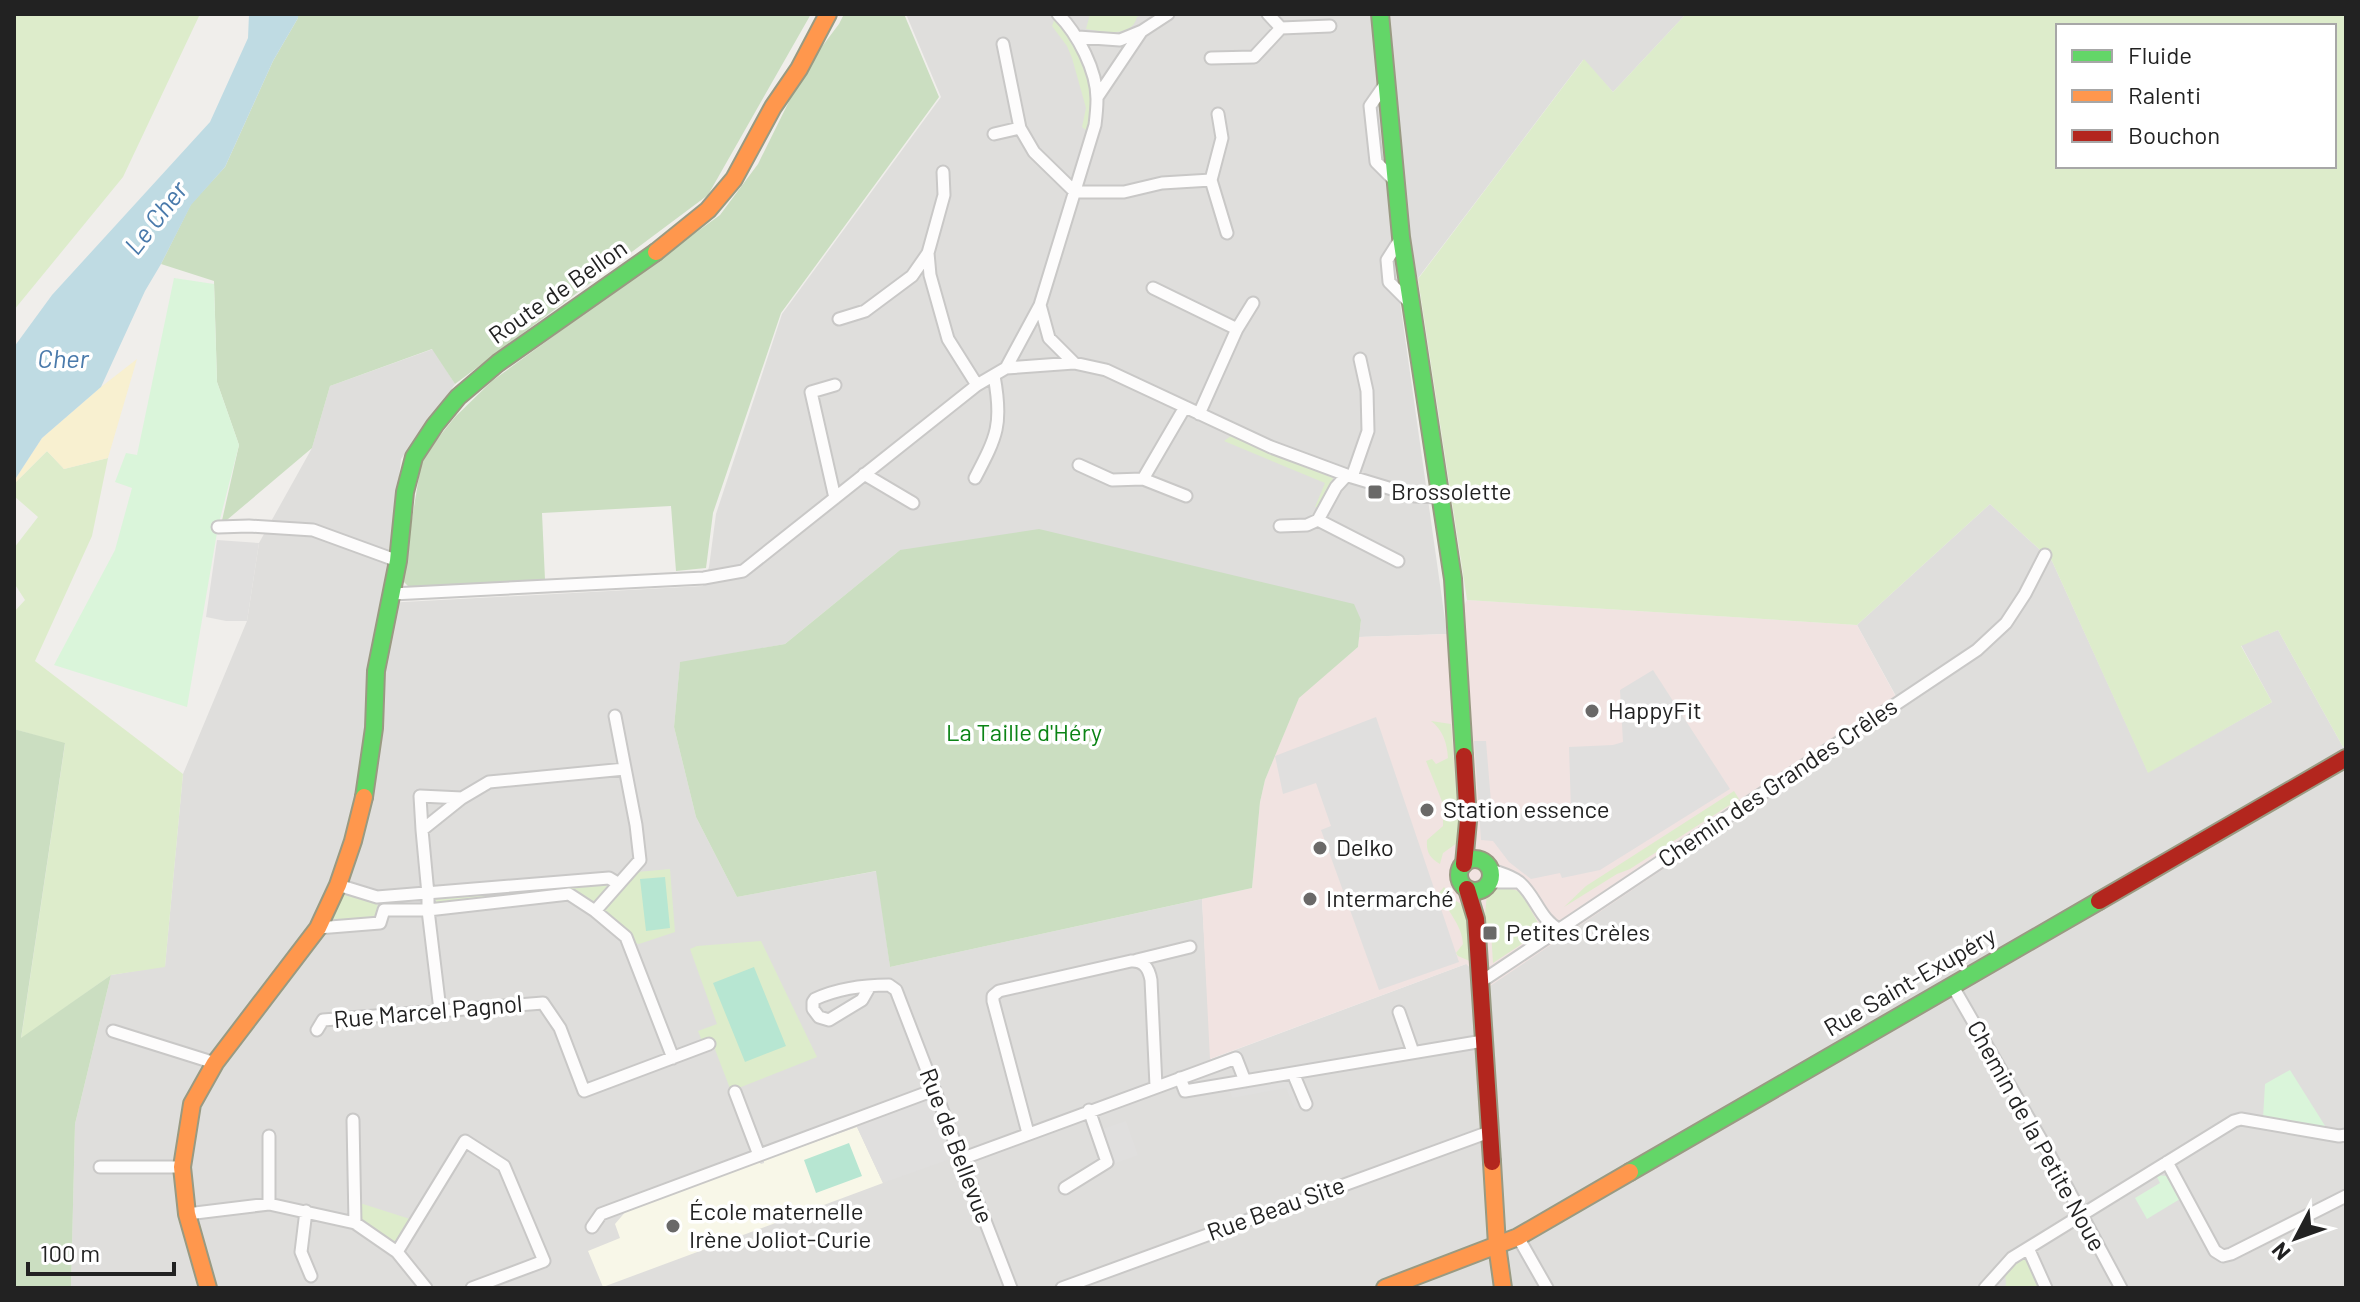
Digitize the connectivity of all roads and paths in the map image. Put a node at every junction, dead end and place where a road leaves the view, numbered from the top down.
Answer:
1 (821, 14) edge
2 (828, 14) edge
3 (1058, 14) edge
4 (1168, 14) edge
5 (1268, 14) edge
6 (1380, 14) edge
7 (1330, 26) dead end
8 (1281, 28) junction
9 (1142, 31) junction
10 (1078, 37) junction
11 (1003, 44) dead end
12 (1211, 58) dead end
13 (789, 81) junction
14 (1098, 96) junction
15 (1218, 114) dead end
16 (1020, 128) junction
17 (994, 134) dead end
18 (943, 172) dead end
19 (1211, 180) junction
20 (1075, 192) junction
21 (1227, 233) dead end
22 (928, 253) junction
23 (930, 275) junction
24 (912, 276) junction
25 (1153, 288) dead end
26 (1253, 303) dead end
27 (1040, 305) junction
28 (839, 319) dead end
29 (1237, 329) junction
30 (1360, 359) dead end
31 (1074, 363) junction
32 (1006, 368) junction
33 (994, 376) junction
34 (835, 385) dead end
35 (977, 385) junction
36 (1185, 407) junction
37 (1199, 414) junction
38 (1079, 465) dead end
39 (864, 474) junction
40 (1349, 476) junction
41 (975, 478) dead end
42 (1143, 479) junction
43 (1186, 496) dead end
44 (1439, 497) junction
45 (835, 498) junction
46 (913, 503) dead end
47 (1318, 520) junction
48 (1280, 526) dead end
49 (218, 527) dead end
50 (2045, 555) dead end
51 (398, 561) junction
52 (1398, 561) dead end
53 (392, 594) junction
54 (615, 716) dead end
55 (2346, 758) edge
56 (625, 769) junction
57 (462, 798) junction
58 (1468, 821) junction
59 (422, 830) junction
60 (1464, 864) junction
61 (1482, 878) junction
62 (619, 884) junction
63 (338, 885) junction
64 (428, 894) junction
65 (384, 897) junction
66 (384, 910) junction
67 (428, 910) junction
68 (595, 911) junction
69 (318, 928) junction
70 (1560, 930) junction
71 (1190, 947) dead end
72 (1137, 960) junction
73 (1479, 980) junction
74 (1952, 985) junction
75 (870, 986) junction
76 (440, 1010) junction
77 (1399, 1012) dead end
78 (317, 1030) dead end
79 (113, 1031) dead end
80 (1483, 1041) junction
81 (709, 1044) dead end
82 (1413, 1052) junction
83 (673, 1058) junction
84 (215, 1063) junction
85 (1293, 1073) junction
86 (1180, 1078) junction
87 (1245, 1081) junction
88 (1156, 1086) junction
89 (934, 1090) junction
90 (735, 1092) dead end
91 (1306, 1104) dead end
92 (1089, 1110) junction
93 (353, 1120) dead end
94 (1489, 1132) junction
95 (1028, 1133) junction
96 (2346, 1135) edge
97 (269, 1136) dead end
98 (759, 1155) junction
99 (961, 1159) junction
100 (2167, 1162) junction
101 (100, 1167) dead end
102 (182, 1167) junction
103 (1065, 1188) dead end
104 (2346, 1196) edge
105 (269, 1204) junction
106 (306, 1211) junction
107 (187, 1214) junction
108 (2081, 1215) junction
109 (355, 1223) junction
110 (592, 1227) dead end
111 (1518, 1237) junction
112 (1497, 1245) junction
113 (2028, 1248) junction
114 (397, 1252) junction
115 (311, 1276) dead end
116 (208, 1288) edge
117 (426, 1288) edge
118 (472, 1288) edge
119 (1011, 1288) edge
120 (1062, 1288) edge
121 (1385, 1288) edge
122 (1503, 1288) edge
123 (1547, 1288) edge
124 (1985, 1288) edge
125 (2046, 1288) edge
126 (2121, 1288) edge

1 - 13 street, Route de Bellon
2 - 13 street, Route de Bellon
3 - 10 street
4 - 9 street
5 - 8 street
6 - 44 street
7 - 8 street
8 - 12 street
9 - 10 street
9 - 14 street
10 - 14 street
11 - 16 street
13 - 51 street, Route de Bellon
14 - 20 street
15 - 19 street
16 - 17 street
16 - 20 street
18 - 22 street
19 - 20 street
19 - 21 street
20 - 27 street
22 - 23 street
22 - 24 street
23 - 24 street
23 - 35 street
24 - 28 street
25 - 29 street
26 - 29 street
27 - 31 street
27 - 32 street
29 - 37 street
30 - 40 street
31 - 32 street
31 - 36 street
32 - 33 street
33 - 35 street
33 - 41 street
34 - 45 street
35 - 39 street
36 - 37 street
36 - 42 street
37 - 40 street
38 - 42 street
39 - 45 street
39 - 46 street
40 - 44 street
40 - 47 street
42 - 43 street
44 - 58 street
45 - 53 street
47 - 48 street
47 - 52 street
49 - 51 street
50 - 70 street, Chemin des Grandes Crêles
51 - 53 street, Route de Bellon
53 - 63 street, Route de Bellon
54 - 56 street
55 - 74 street, Rue Saint-Exupéry
56 - 57 street
56 - 62 street
57 - 59 street
57 - 59 street
58 - 60 street
58 - 61 street
59 - 64 street
60 - 61 street
60 - 61 street
61 - 70 street
61 - 73 street
62 - 64 street
62 - 68 street
63 - 65 street
63 - 69 street, Route de Bellon
64 - 65 street
64 - 67 street
65 - 66 street
66 - 67 street
66 - 69 street
67 - 68 street
67 - 76 street
68 - 83 street
69 - 84 street, Route de Bellon
70 - 73 street, Chemin des Grandes Crêles
71 - 72 street
72 - 88 street
72 - 95 street
73 - 80 street
74 - 108 street, Chemin de la Petite Noue
74 - 111 street, Rue Saint-Exupéry
75 - 75 street
75 - 89 street, Rue de Bellevue
76 - 78 street, Rue Marcel Pagnol
76 - 83 street, Rue Marcel Pagnol
77 - 82 street
79 - 84 street
80 - 82 street
80 - 94 street
81 - 83 street, Rue Marcel Pagnol
82 - 85 street
84 - 102 street, Route de Bellon
85 - 87 street
85 - 91 street
86 - 87 street
86 - 87 street
86 - 88 street
88 - 92 street
89 - 98 street
89 - 99 street, Rue de Bellevue
90 - 98 street
92 - 95 street
92 - 103 street
93 - 109 street
94 - 112 street
94 - 120 street, Rue Beau Site
95 - 99 street
96 - 100 street
97 - 105 street
98 - 110 street
99 - 119 street, Rue de Bellevue
100 - 104 street
100 - 108 street
101 - 102 street
102 - 107 street, Route de Bellon
105 - 106 street
105 - 107 street
106 - 109 street
106 - 115 street
107 - 116 street, Route de Bellon
108 - 113 street
108 - 126 street, Chemin de la Petite Noue
109 - 114 street
111 - 112 street, Rue Saint-Exupéry
111 - 123 street
112 - 121 street, Rue Saint-Exupéry
112 - 122 street
113 - 124 street
113 - 125 street
114 - 117 street
114 - 118 street

